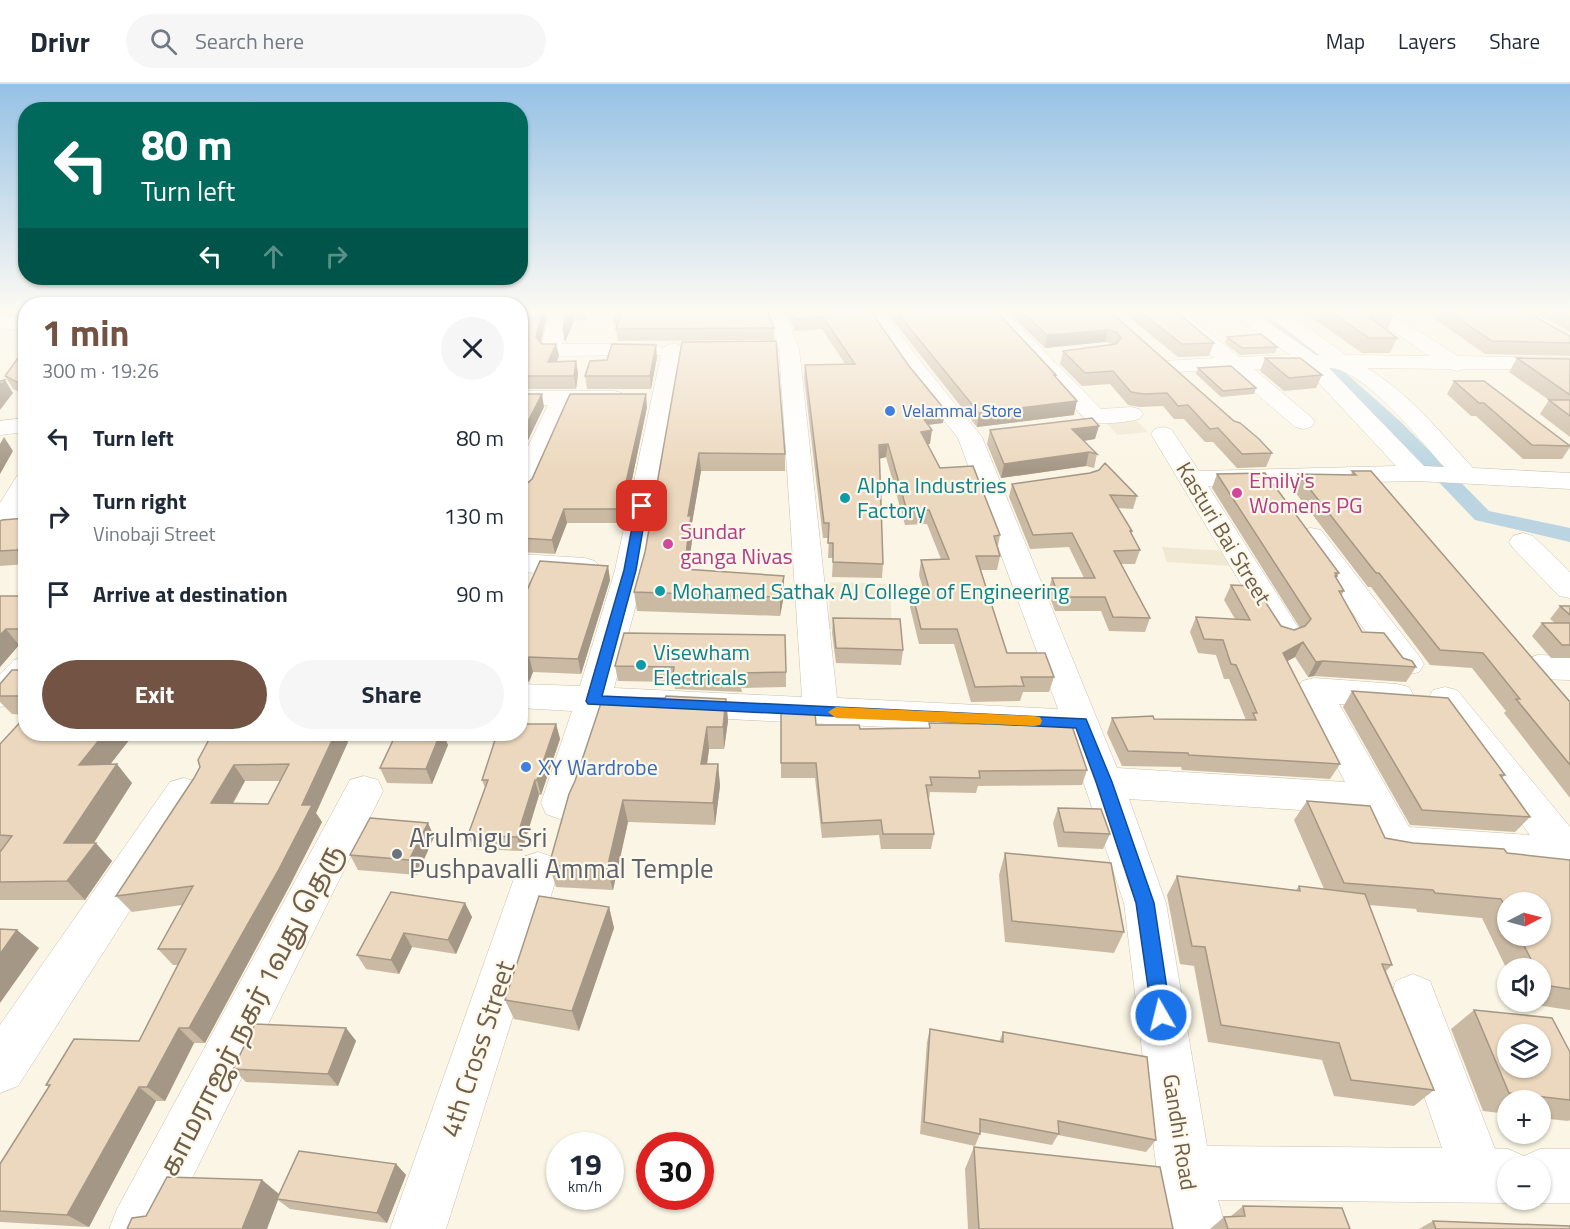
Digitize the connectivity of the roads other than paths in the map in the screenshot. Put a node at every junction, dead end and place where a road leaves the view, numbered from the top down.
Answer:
1 (669, 363) edge
2 (780, 363) edge
3 (911, 363) edge
4 (1055, 363) edge
5 (1169, 363) edge
6 (1226, 363) edge
7 (1235, 363) edge
8 (1313, 363) edge
9 (1344, 363) edge
10 (1454, 363) edge
11 (1504, 363) edge
12 (1570, 364) edge
13 (1172, 366) junction
14 (1482, 384) edge
15 (1197, 389) edge
16 (528, 398) edge
17 (563, 398) junction
18 (661, 398) junction
19 (1131, 414) dead end
20 (1095, 416) junction
21 (1303, 422) dead end
22 (1071, 425) edge
23 (18, 426) edge
24 (0, 429) edge
25 (1163, 434) dead end
26 (1417, 473) junction
27 (1372, 474) junction
28 (528, 475) edge
29 (1465, 475) junction
30 (1267, 477) junction
31 (1192, 479) junction
32 (1570, 481) edge
33 (18, 495) edge
34 (1395, 500) edge
35 (0, 527) edge
36 (1523, 542) dead end
37 (528, 564) edge
38 (630, 570) junction
39 (1570, 589) edge
40 (1285, 632) edge
41 (1407, 664) edge
42 (528, 697) edge
43 (593, 701) junction
44 (821, 712) junction
45 (1081, 723) junction
46 (1104, 782) junction
47 (191, 783) edge
48 (364, 790) dead end
49 (1373, 799) junction
50 (560, 803) dead end
51 (1569, 854) edge
52 (538, 870) dead end
53 (1413, 997) dead end
54 (0, 1068) edge
55 (1184, 1173) junction
56 (1493, 1175) edge
57 (1551, 1176) edge
58 (1570, 1176) edge
59 (137, 1229) edge
60 (418, 1229) edge
61 (1198, 1229) edge

1 - 18 street
2 - 44 street
3 - 45 street, Gandhi Road
4 - 20 street
5 - 13 street
6 - 13 street
7 - 21 street
8 - 26 street
9 - 29 street
10 - 14 street
11 - 12 street
13 - 15 street
16 - 17 street
17 - 18 street
17 - 28 street
18 - 38 street
19 - 20 street
20 - 22 street
23 - 24 street
25 - 31 street, Kasturi Bai Street
26 - 27 street
26 - 29 street
27 - 30 street
27 - 34 street
29 - 32 street
30 - 31 street
30 - 41 street
31 - 40 street, Kasturi Bai Street
33 - 35 street
36 - 39 street
37 - 38 street
38 - 43 street
42 - 43 street
43 - 44 street
43 - 50 street
44 - 45 street
45 - 46 street, Gandhi Road
46 - 49 street
46 - 55 street, Gandhi Road
47 - 54 street
48 - 59 street, காமராஜர் நகர் 1வது தெரு
49 - 51 street
49 - 51 street
52 - 60 street, 4th Cross Street
53 - 56 street
55 - 56 street
55 - 61 street, Gandhi Road
57 - 58 street

